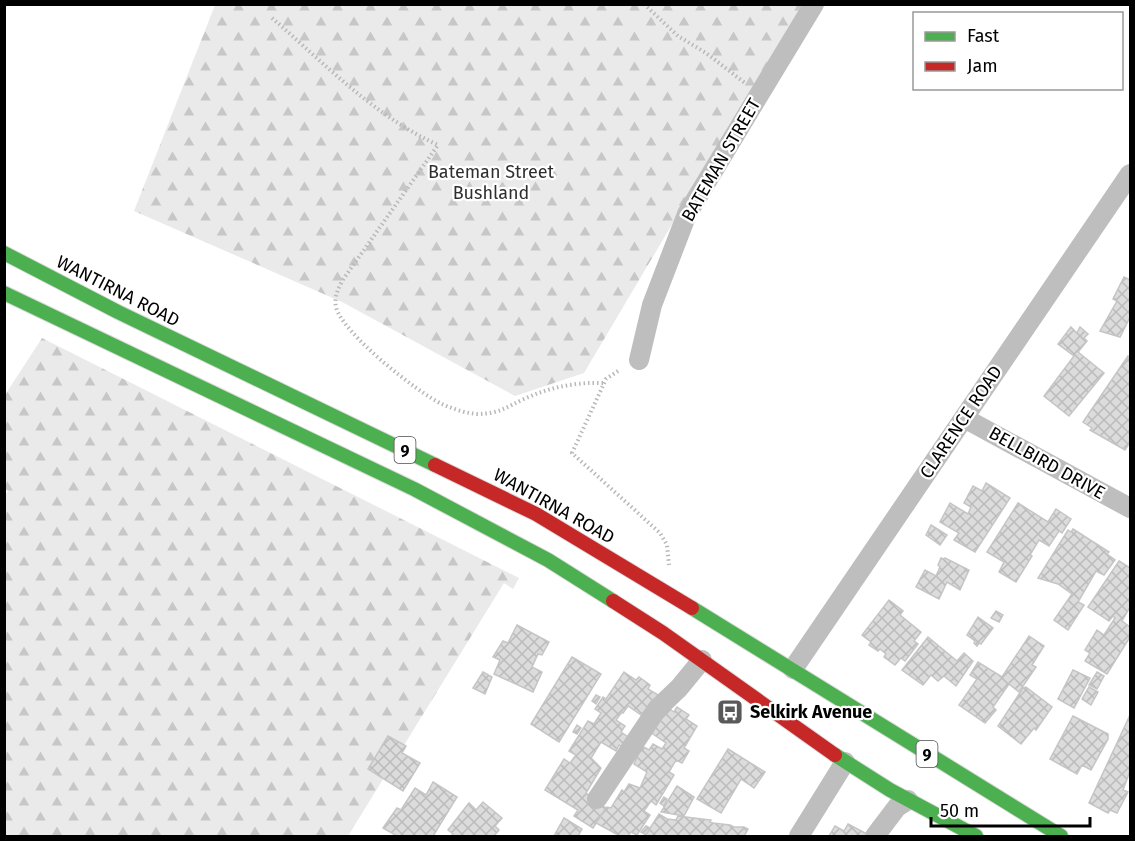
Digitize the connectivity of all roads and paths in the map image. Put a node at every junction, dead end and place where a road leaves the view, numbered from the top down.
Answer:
1 (644, 4) edge
2 (814, 4) edge
3 (272, 18) dead end
4 (759, 94) junction
5 (1131, 174) edge
6 (4, 254) edge
7 (4, 293) edge
8 (639, 360) dead end
9 (618, 371) dead end
10 (604, 383) junction
11 (964, 418) junction
12 (1131, 508) edge
13 (671, 569) dead end
14 (702, 660) junction
15 (790, 674) junction
16 (848, 758) junction
17 (597, 800) dead end
18 (908, 800) junction
19 (799, 837) edge
20 (875, 837) edge
21 (976, 837) edge
22 (1061, 837) edge

1 - 4 path
2 - 4 street, BATEMAN STREET
3 - 10 path
4 - 8 street, BATEMAN STREET
5 - 11 street, CLARENCE ROAD
6 - 15 main road, WANTIRNA ROAD / 9
7 - 14 main road, 9
9 - 10 path
10 - 13 path
11 - 12 street, BELLBIRD DRIVE
11 - 15 street, CLARENCE ROAD
14 - 16 main road, 9
14 - 17 street
15 - 22 main road, WANTIRNA ROAD / 9
16 - 18 main road, 9
16 - 19 street
18 - 20 street
18 - 21 main road, 9

